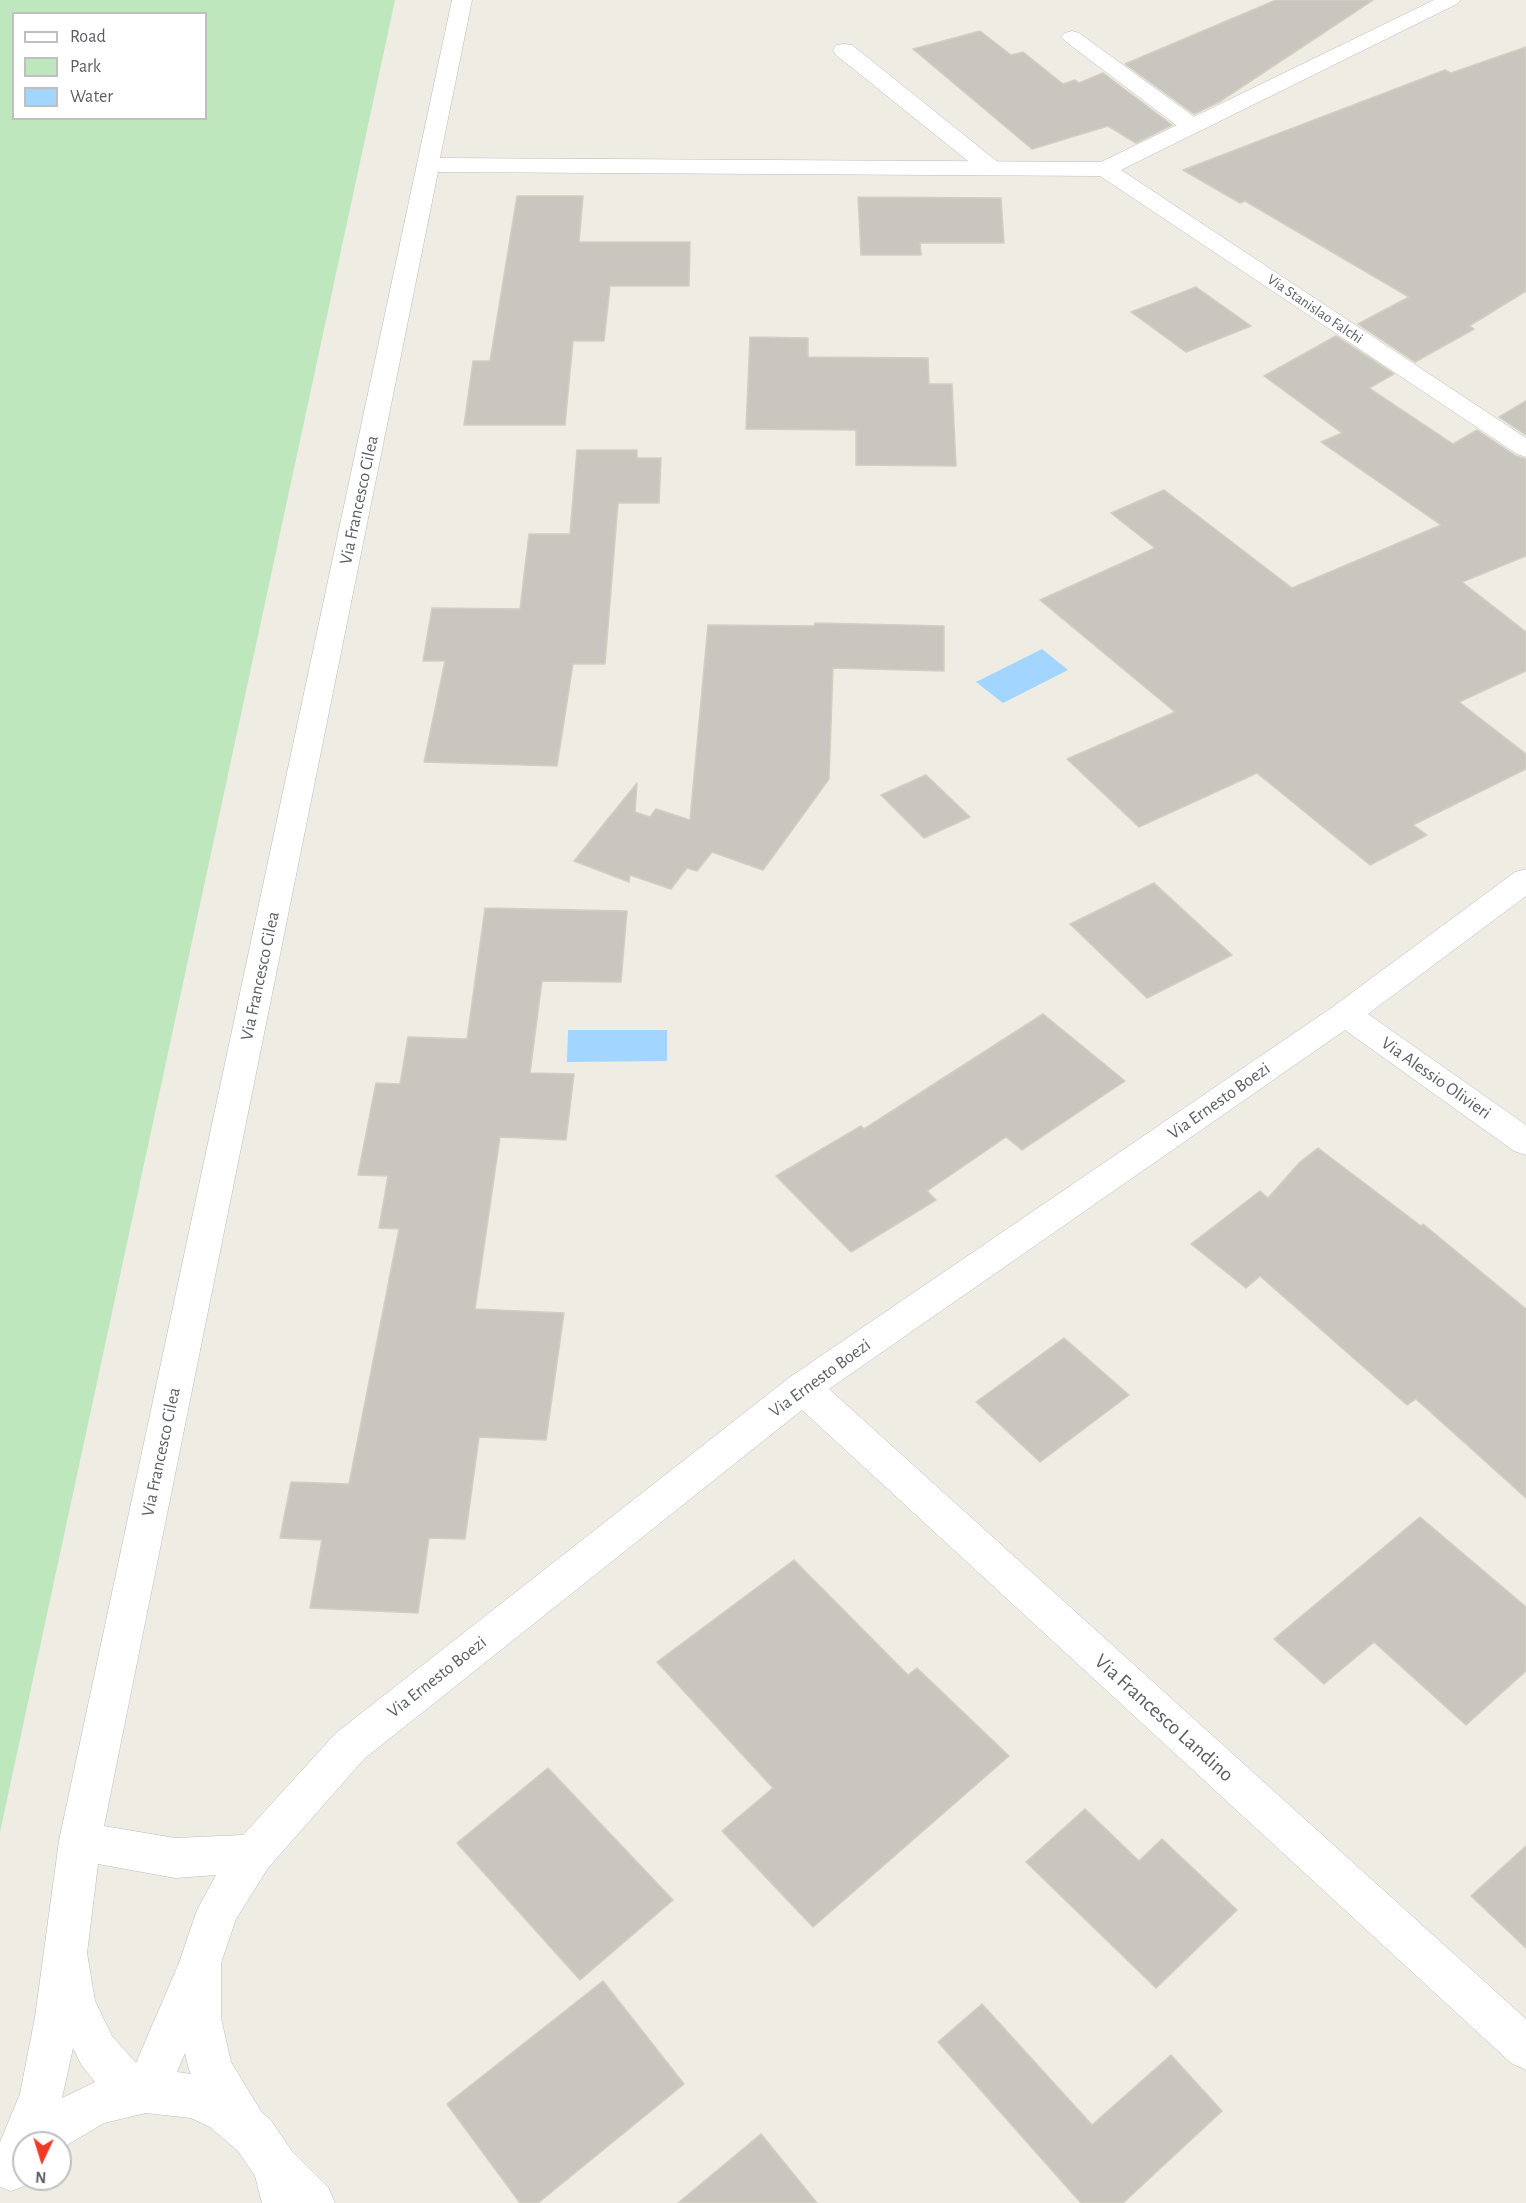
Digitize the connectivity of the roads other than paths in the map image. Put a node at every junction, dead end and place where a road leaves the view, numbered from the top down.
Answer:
1 (462, 0) edge
2 (1450, 0) edge
3 (1072, 37) dead end
4 (844, 50) dead end
5 (1192, 126) junction
6 (429, 165) junction
7 (991, 168) junction
8 (1105, 169) junction
9 (1526, 449) edge
10 (1526, 880) edge
11 (1345, 1014) junction
12 (1526, 1142) edge
13 (802, 1388) junction
14 (80, 1840) junction
15 (253, 1854) junction
16 (66, 1953) junction
17 (200, 1963) junction
18 (1526, 2048) edge
19 (146, 2091) junction
20 (246, 2128) junction
21 (29, 2131) edge
22 (49, 2131) edge
23 (280, 2185) edge
24 (312, 2203) edge

1 - 6 street, Via Francesco Cilea
2 - 5 street
3 - 5 street
4 - 7 street
5 - 8 street
6 - 7 street
6 - 14 street, Via Francesco Cilea
7 - 8 street
8 - 9 street, Via Stanislao Falchi
10 - 11 street, Via Ernesto Boezi
11 - 12 street, Via Alessio Olivieri
11 - 13 street, Via Ernesto Boezi
13 - 15 street, Via Ernesto Boezi
13 - 18 street, Via Francesco Landino
14 - 15 street
14 - 16 street, Via Francesco Cilea
15 - 17 street, Via Ernesto Boezi
16 - 19 street, Via Francesco Cilea
16 - 21 street, Via Francesco Cilea
17 - 19 street, Via Ernesto Boezi
17 - 20 street, Via Ernesto Boezi
19 - 20 street
19 - 22 street
20 - 23 street
23 - 24 street

